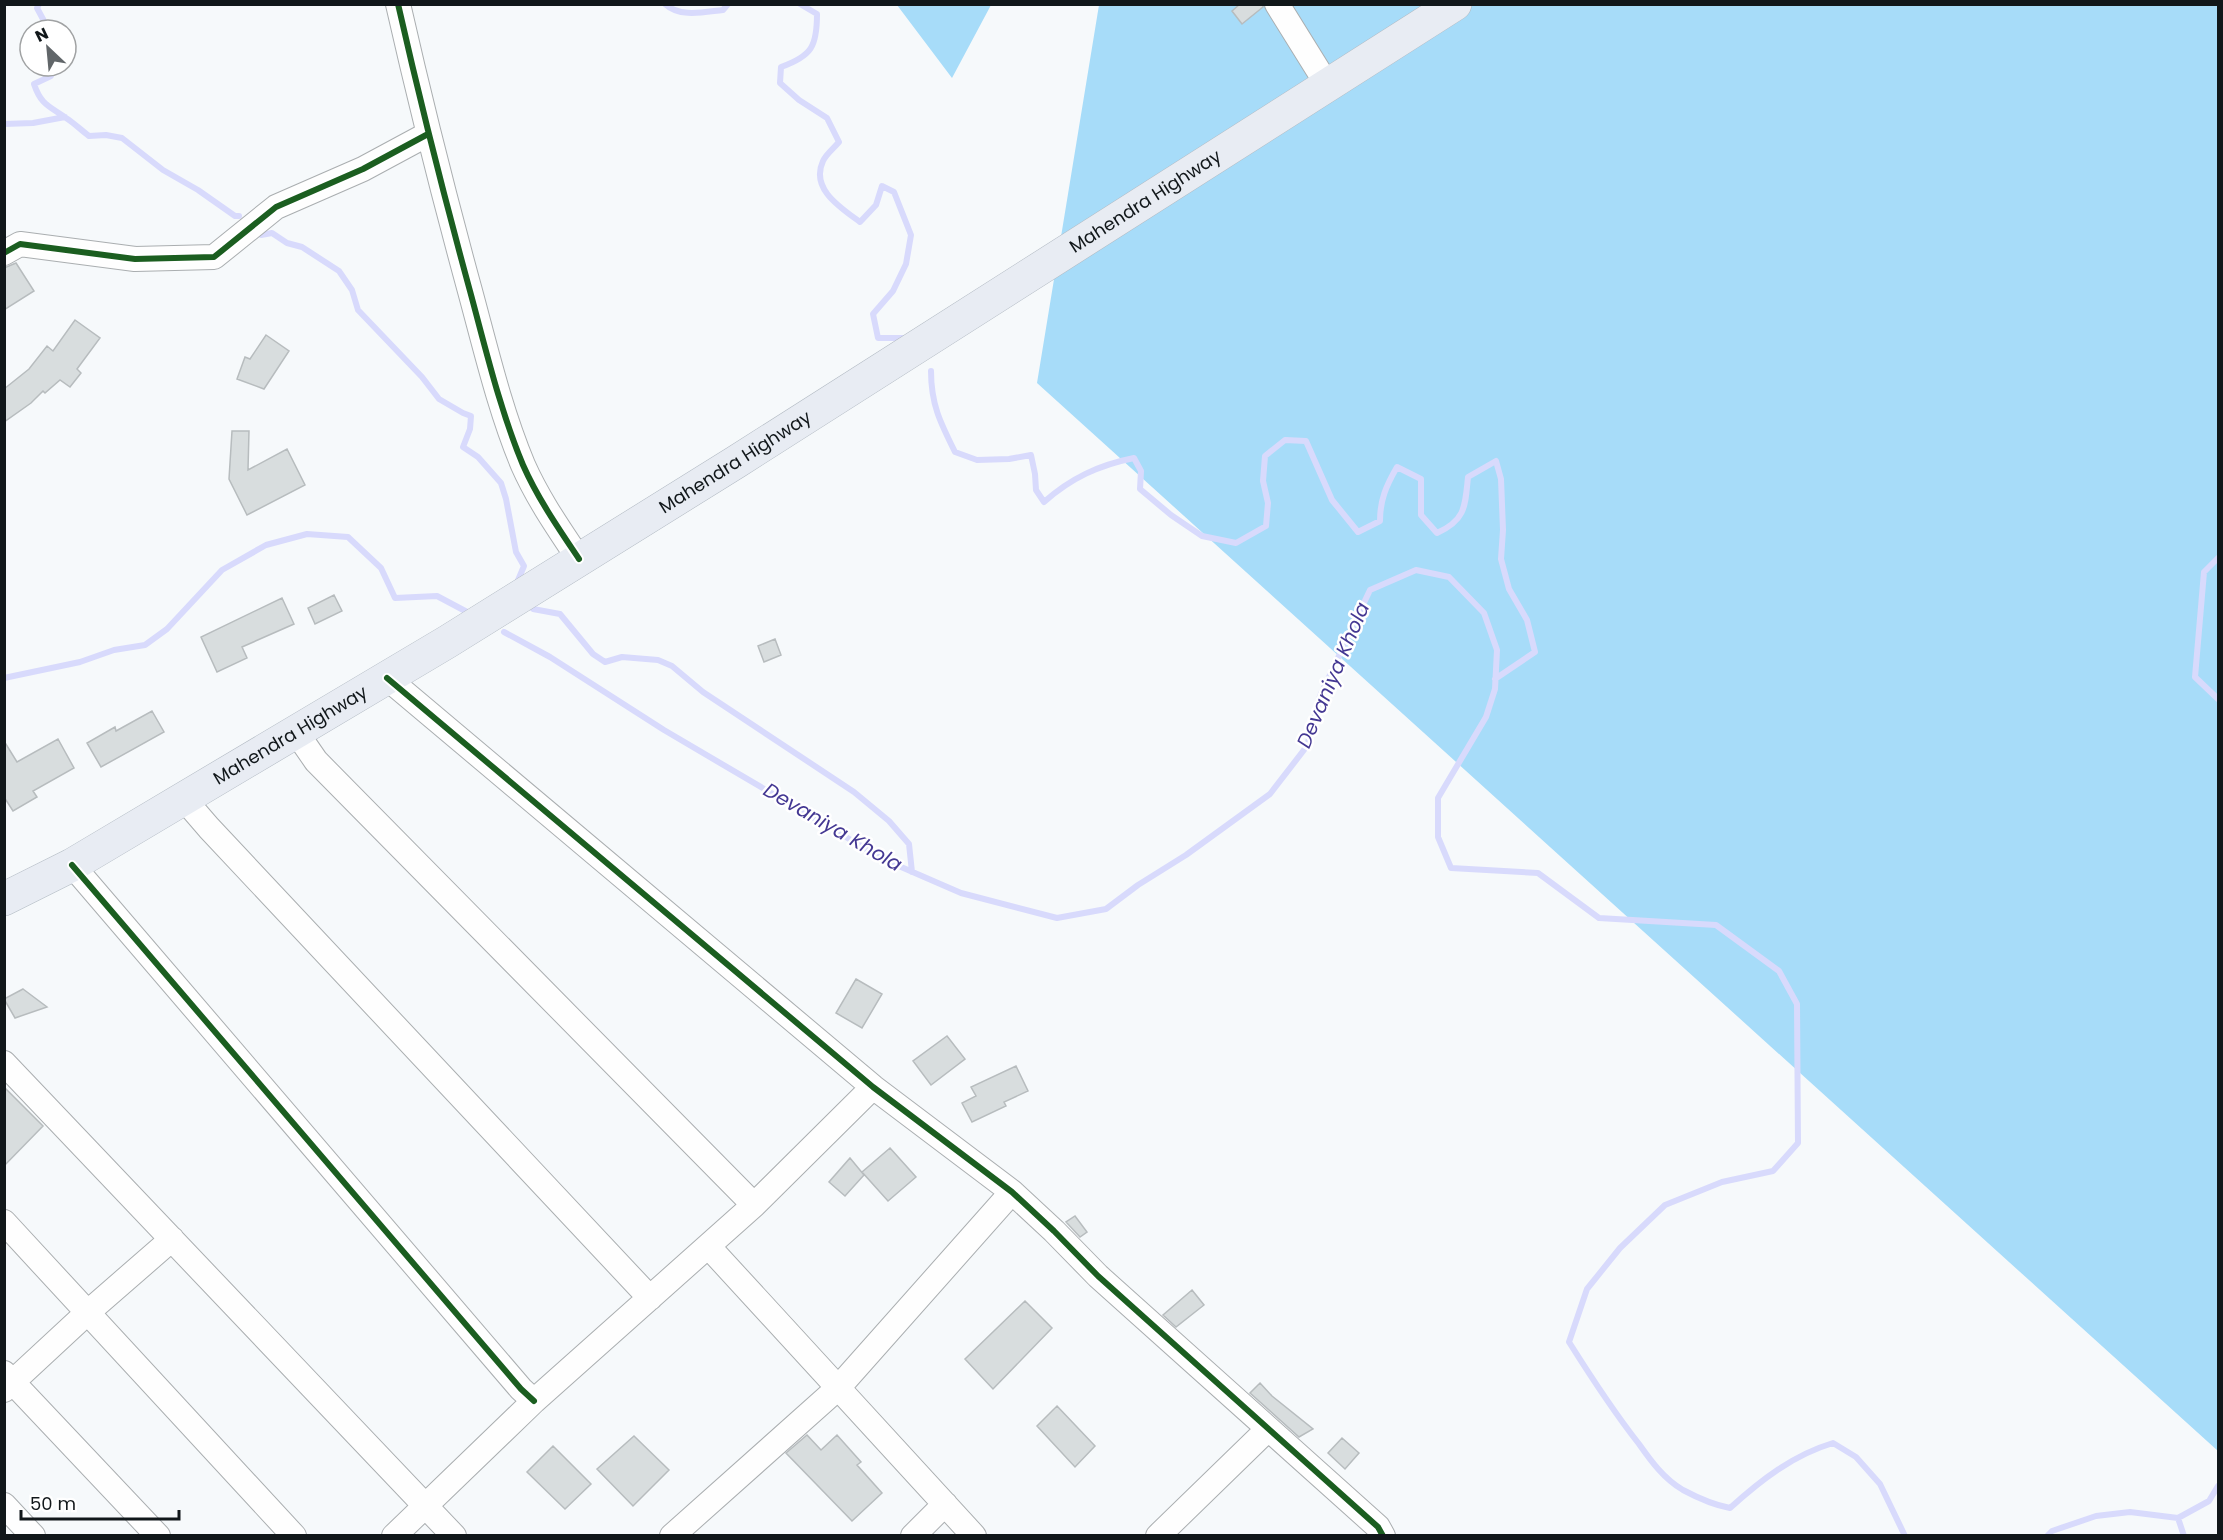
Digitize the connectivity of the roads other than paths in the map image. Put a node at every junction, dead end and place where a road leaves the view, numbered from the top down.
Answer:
1 (398, 4) edge
2 (1277, 4) edge
3 (1455, 4) edge
4 (1328, 86) junction
5 (428, 134) junction
6 (4, 253) edge
7 (579, 559) junction
8 (387, 678) junction
9 (296, 732) junction
10 (184, 799) junction
11 (72, 865) junction
12 (4, 899) edge
13 (4, 1063) edge
14 (873, 1087) junction
15 (1012, 1192) junction
16 (754, 1205) junction
17 (4, 1222) edge
18 (172, 1239) junction
19 (708, 1246) junction
20 (650, 1298) junction
21 (87, 1312) junction
22 (7, 1382) edge
23 (838, 1388) junction
24 (534, 1401) junction
25 (1268, 1429) junction
26 (4, 1504) edge
27 (945, 1504) junction
28 (424, 1506) junction
29 (33, 1536) edge
30 (158, 1536) edge
31 (294, 1536) edge
32 (394, 1536) edge
33 (454, 1536) edge
34 (672, 1536) edge
35 (913, 1536) edge
36 (974, 1536) edge
37 (1158, 1536) edge
38 (1383, 1536) edge

1 - 5 street
2 - 4 street
3 - 4 highway, Mahendra Highway
4 - 7 highway, Mahendra Highway
5 - 6 street
5 - 7 street
7 - 8 highway, Mahendra Highway
8 - 9 highway, Mahendra Highway
8 - 14 street
9 - 10 highway, Mahendra Highway
9 - 16 street
10 - 11 highway, Mahendra Highway
10 - 20 street
11 - 12 highway, Mahendra Highway
11 - 24 street
13 - 18 street
14 - 15 street
14 - 16 street
15 - 23 street
15 - 25 street
16 - 19 street
17 - 21 street
18 - 21 street
18 - 28 street
19 - 20 street
19 - 23 street
20 - 24 street
21 - 22 street
21 - 31 street
22 - 30 street
23 - 27 street
23 - 34 street
24 - 28 street
25 - 37 street
25 - 38 street
26 - 29 street
27 - 35 street
27 - 36 street
28 - 32 street
28 - 33 street

